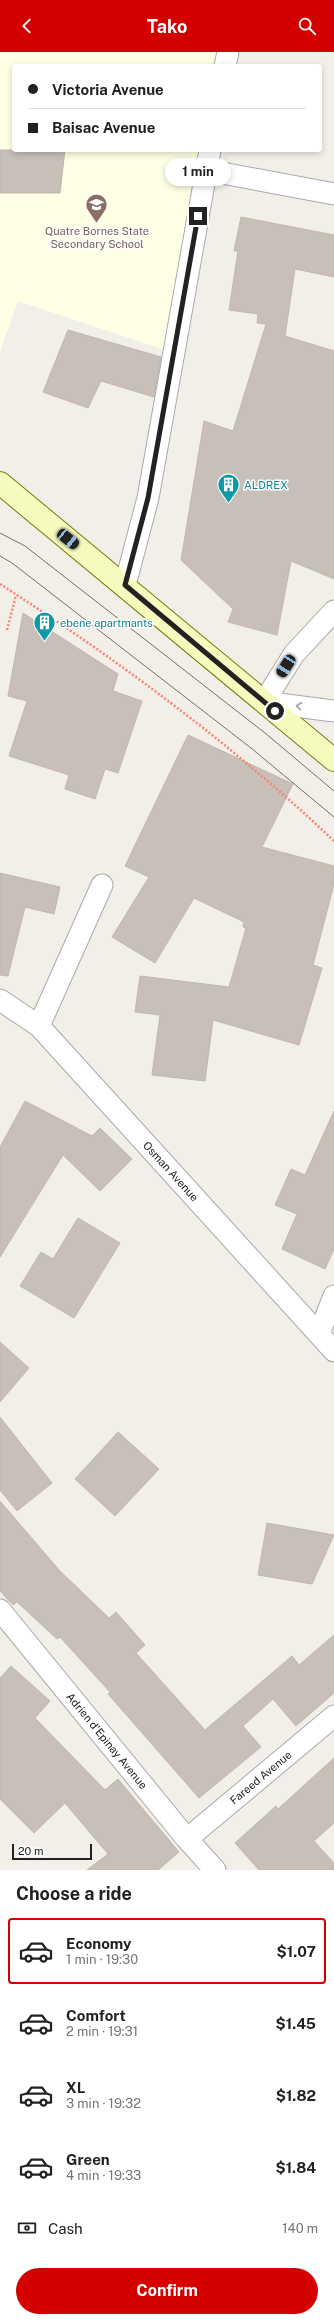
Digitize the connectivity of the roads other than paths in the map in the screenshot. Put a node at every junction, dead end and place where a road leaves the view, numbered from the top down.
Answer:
1 (228, 52) edge
2 (225, 64) edge
3 (210, 152) edge
4 (206, 170) junction
5 (334, 194) edge
6 (0, 483) edge
7 (125, 585) junction
8 (334, 611) edge
9 (264, 702) junction
10 (334, 711) edge
11 (334, 760) edge
12 (102, 885) dead end
13 (0, 1000) edge
14 (39, 1026) junction
15 (334, 1296) edge
16 (319, 1334) junction
17 (334, 1351) edge
18 (2, 1617) edge
19 (334, 1716) edge
20 (187, 1839) junction
21 (215, 1870) edge

1 - 2 street
3 - 4 street
4 - 5 street
4 - 7 street
6 - 7 main road
7 - 9 main road
8 - 9 street
10 -> 9 street
9 - 11 main road
12 - 14 street
13 - 14 street, Osman Avenue
14 - 16 street, Osman Avenue
15 - 16 street
16 - 17 street, Osman Avenue
18 - 20 street, Adrien d'Epinay Avenue
19 - 20 street, Fareed Avenue
20 - 21 street, Adrien d'Epinay Avenue

